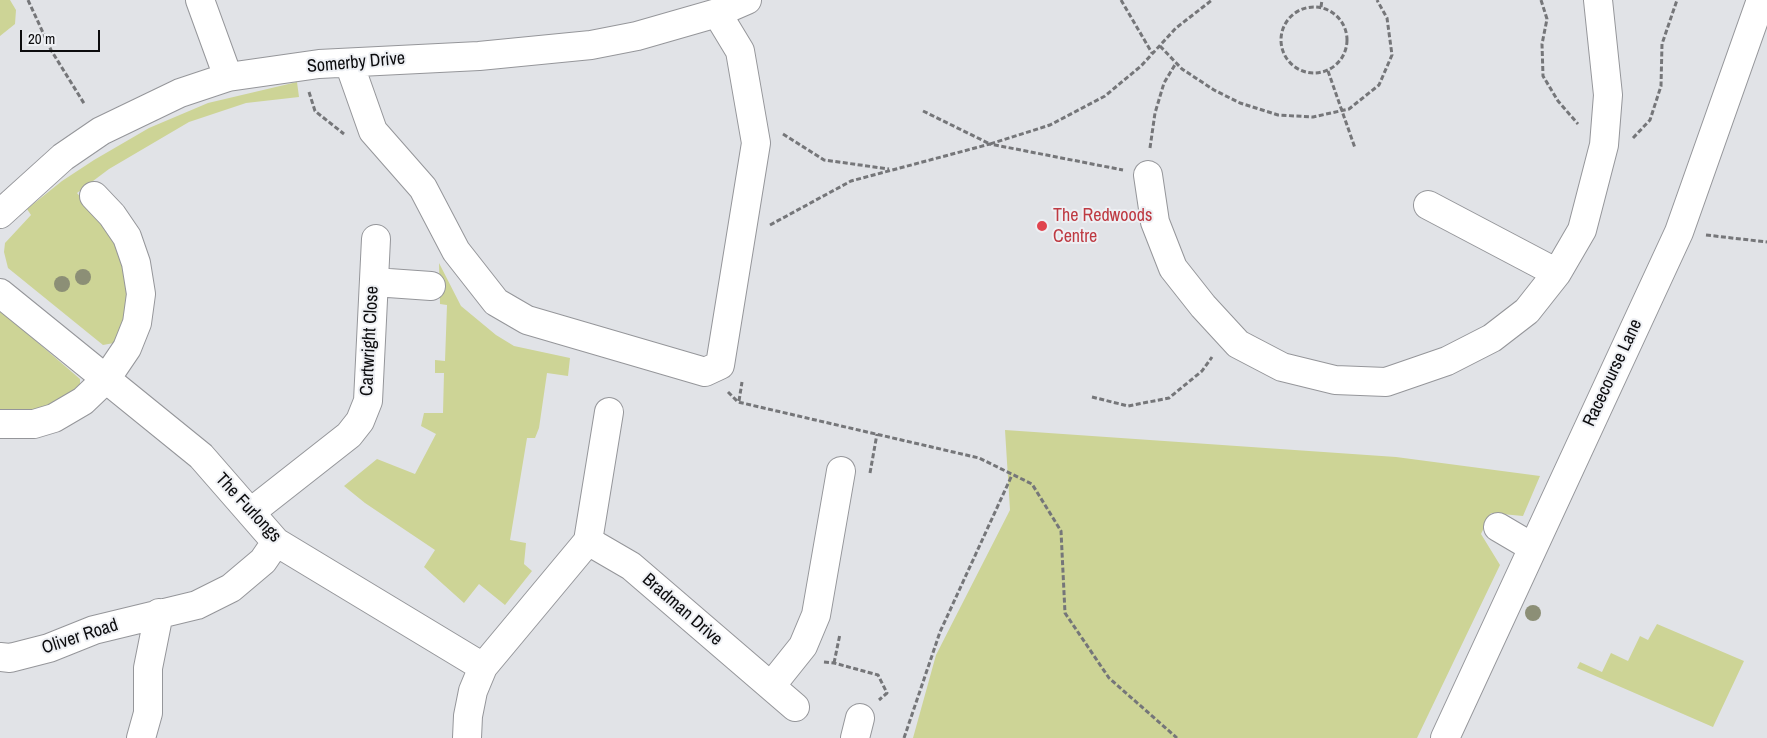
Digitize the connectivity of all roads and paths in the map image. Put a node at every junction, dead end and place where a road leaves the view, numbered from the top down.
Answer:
1 (28, 0) edge
2 (200, 0) edge
3 (747, 0) edge
4 (1121, 0) edge
5 (1212, 0) edge
6 (1322, 0) edge
7 (1377, 0) edge
8 (1541, 0) edge
9 (1598, 0) edge
10 (1677, 0) edge
11 (1761, 0) edge
12 (1321, 7) junction
13 (717, 13) junction
14 (1160, 46) junction
15 (1152, 53) junction
16 (349, 63) junction
17 (1176, 63) junction
18 (301, 68) junction
19 (1328, 71) junction
20 (228, 77) junction
21 (85, 105) dead end
22 (923, 111) dead end
23 (1341, 111) junction
24 (783, 134) dead end
25 (348, 136) dead end
26 (990, 144) junction
27 (1604, 145) junction
28 (1355, 148) dead end
29 (893, 169) junction
30 (1148, 175) junction
31 (94, 196) dead end
32 (1428, 205) dead end
33 (0, 214) edge
34 (767, 226) dead end
35 (1679, 232) junction
36 (376, 238) dead end
37 (1767, 242) edge
38 (1558, 272) junction
39 (374, 282) junction
40 (432, 286) dead end
41 (0, 293) edge
42 (1229, 334) junction
43 (705, 372) junction
44 (106, 379) junction
45 (1092, 397) dead end
46 (609, 412) dead end
47 (0, 424) edge
48 (842, 471) dead end
49 (1012, 475) junction
50 (251, 512) junction
51 (1498, 527) dead end
52 (588, 541) junction
53 (276, 542) junction
54 (1532, 547) junction
55 (159, 613) junction
56 (797, 653) junction
57 (0, 657) edge
58 (483, 668) junction
59 (771, 686) junction
60 (796, 707) dead end
61 (857, 728) edge
62 (141, 738) edge
63 (467, 738) edge
64 (904, 738) edge
65 (1177, 738) edge
66 (1445, 738) edge

1 - 21 path
2 - 20 street
3 - 13 street, Somerby Drive
4 - 15 path
5 - 14 path
6 - 12 path
7 - 23 path
8 - 27 path
9 - 27 street
10 - 27 path
11 - 35 street, Racecourse Lane
12 - 19 path
12 - 19 path
13 - 16 street, Somerby Drive
13 - 43 street
14 - 15 path
14 - 17 path
15 - 26 path
16 - 18 street, Somerby Drive
16 - 43 street
17 - 23 path
17 - 30 path
18 - 20 street, Somerby Drive
18 - 25 path
19 - 23 path
20 - 33 street, Somerby Drive
22 - 26 path
23 - 28 path
24 - 29 path
26 - 29 path
26 - 30 path
27 - 38 street
29 - 34 path
30 - 42 street
31 - 44 street
32 - 38 street
35 - 37 path
35 - 54 street, Racecourse Lane
36 - 39 street, Cartwright Close
38 - 42 street
39 - 40 street
39 - 50 street, Cartwright Close
41 - 44 street, The Furlongs
42 - 45 path
43 - 49 path
44 - 47 street
44 - 50 street, The Furlongs
46 - 52 street
48 - 56 street
49 - 64 path
49 - 65 path
50 - 53 street, The Furlongs
51 - 54 street
52 - 58 street
52 - 59 street, Bradman Drive
53 - 55 street, Oliver Road
53 - 58 street, The Furlongs
54 - 66 street, Racecourse Lane
55 - 57 street, Oliver Road
55 - 62 street
56 - 59 street
56 - 61 path
58 - 63 street
59 - 60 street, Bradman Drive

